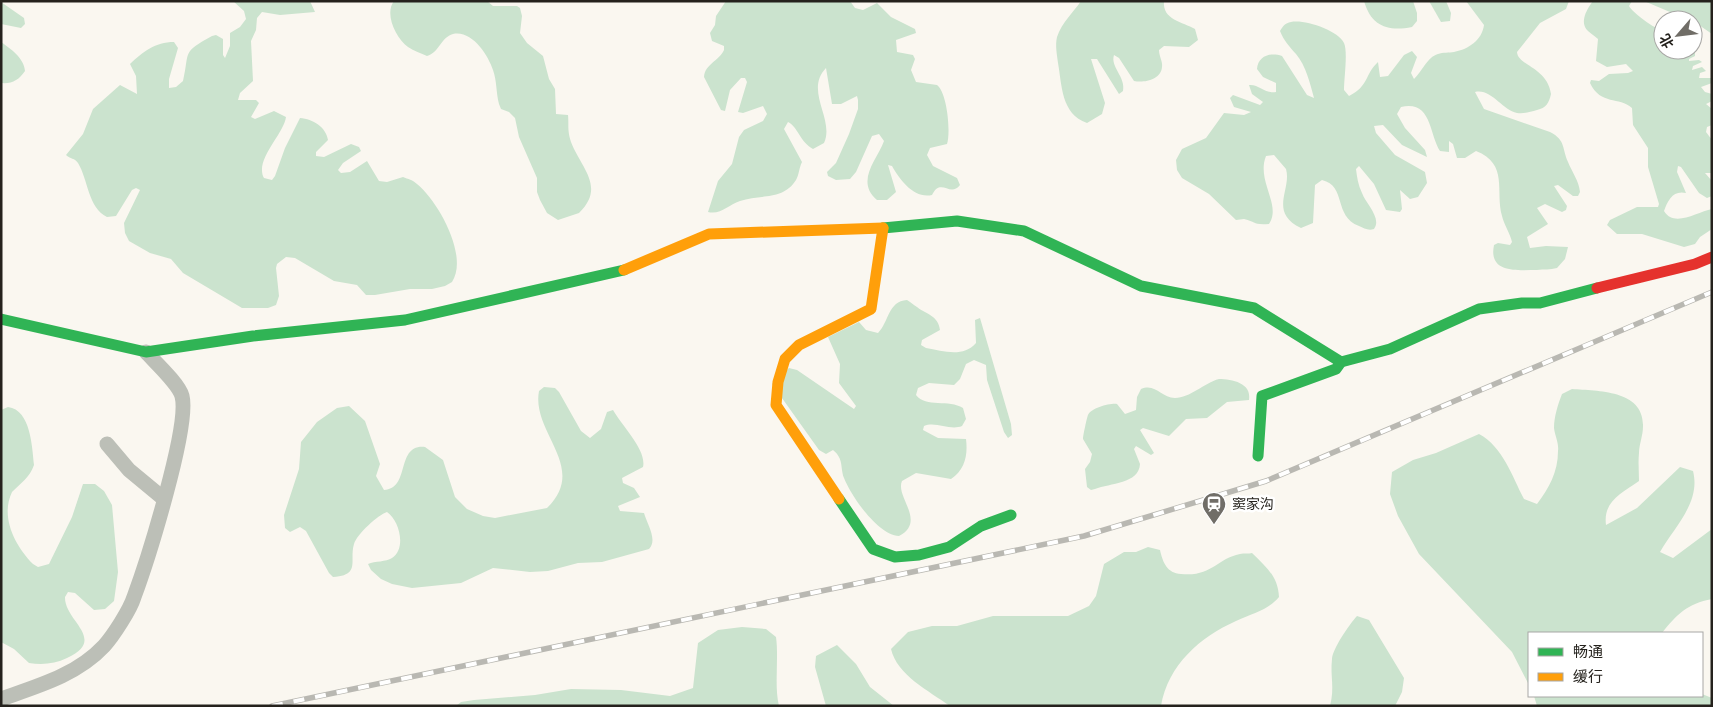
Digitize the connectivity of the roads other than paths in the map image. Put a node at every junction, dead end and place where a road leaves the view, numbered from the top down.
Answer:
1 (883, 228) junction
2 (1712, 257) edge
3 (1, 319) edge
4 (146, 352) junction
5 (1341, 362) junction
6 (107, 444) dead end
7 (1258, 456) dead end
8 (164, 499) junction
9 (1011, 515) dead end
10 (1, 699) edge

1 - 4 street
1 - 5 street
1 - 9 street
2 - 5 street
3 - 4 street
4 - 8 street
5 - 7 street
6 - 8 street
8 - 10 street

